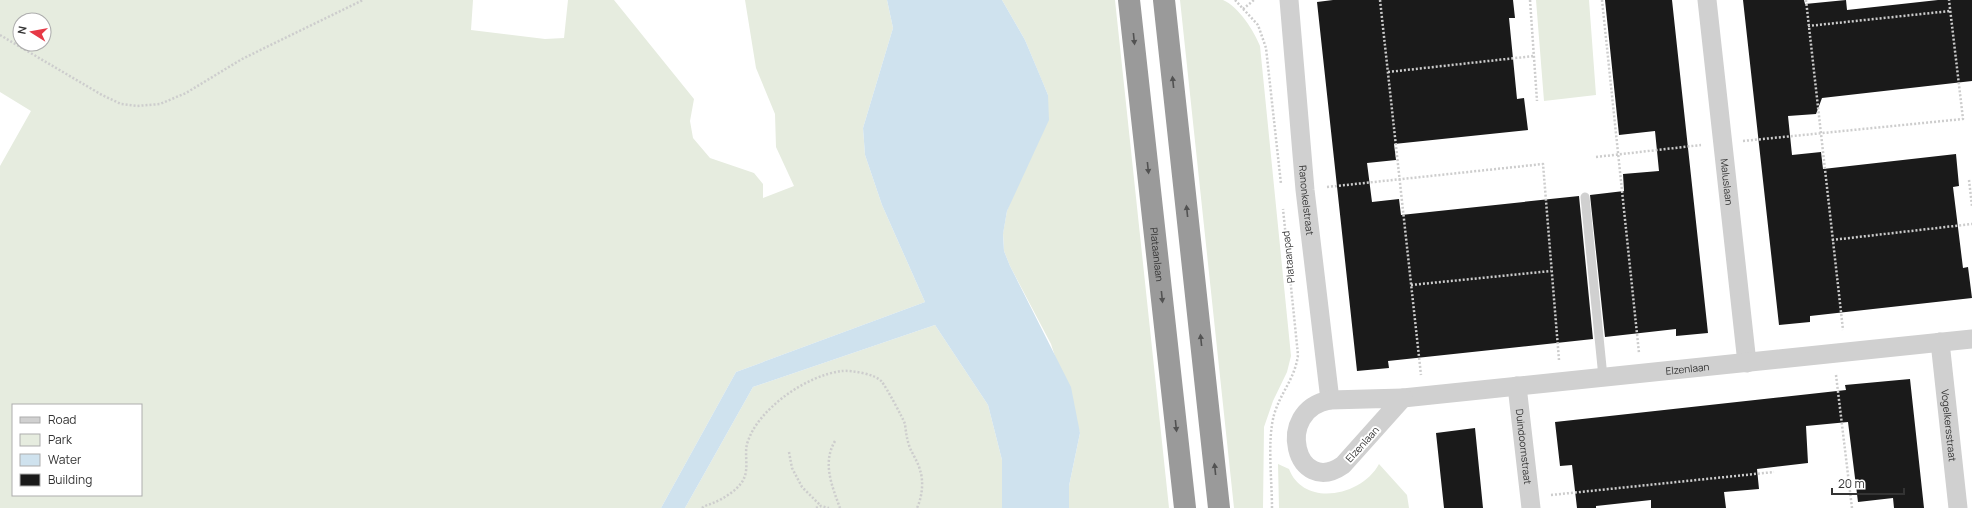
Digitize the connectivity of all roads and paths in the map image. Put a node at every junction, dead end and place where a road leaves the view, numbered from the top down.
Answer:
1 (364, 0) edge
2 (1129, 0) edge
3 (1164, 0) edge
4 (1235, 0) edge
5 (1254, 0) edge
6 (1288, 0) edge
7 (1380, 0) edge
8 (1530, 0) edge
9 (1602, 0) edge
10 (1707, 0) edge
11 (1806, 0) edge
12 (1949, 0) edge
13 (1243, 9) junction
14 (1950, 11) junction
15 (1808, 26) junction
16 (0, 35) edge
17 (1534, 56) junction
18 (1388, 72) junction
19 (1537, 101) dead end
20 (1820, 133) junction
21 (1723, 143) junction
22 (1619, 154) junction
23 (1596, 156) dead end
24 (1400, 180) junction
25 (1969, 180) dead end
26 (1281, 189) dead end
27 (1305, 190) junction
28 (1586, 197) dead end
29 (1283, 205) dead end
30 (1972, 206) edge
31 (1972, 224) edge
32 (1832, 240) junction
33 (1551, 271) junction
34 (1411, 285) junction
35 (1972, 339) edge
36 (1940, 342) junction
37 (1840, 353) junction
38 (1747, 363) junction
39 (1642, 373) junction
40 (1603, 377) junction
41 (1561, 381) junction
42 (1517, 386) junction
43 (1423, 396) junction
44 (1403, 398) junction
45 (1330, 400) junction
46 (835, 441) dead end
47 (789, 452) dead end
48 (1774, 472) dead end
49 (1531, 503) edge
50 (821, 506) junction
51 (702, 508) edge
52 (816, 508) edge
53 (829, 508) edge
54 (840, 508) edge
55 (917, 508) edge
56 (1185, 508) edge
57 (1220, 508) edge
58 (1272, 508) edge
59 (1852, 508) edge
60 (1958, 508) edge

1 - 16 path
2 -> 56 highway, Plataanlaan
57 -> 3 highway
4 - 13 path
5 - 13 path
6 - 27 street, Ranonkelstraat
7 - 18 path
8 - 17 path
9 - 22 path
10 - 21 street, Maluslaan
11 - 15 path
12 - 14 path
13 - 26 path
14 - 15 path
14 - 20 path
15 - 20 path
17 - 18 path
17 - 19 path
18 - 24 path
20 - 21 path
20 - 32 path
21 - 22 path
21 - 38 street, Maluslaan
22 - 23 path
22 - 39 path
24 - 27 path
24 - 33 path
24 - 34 path
25 - 30 path
27 - 45 street, Ranonkelstraat
28 - 40 lane
29 - 58 path, Plataanpad
31 - 32 path
32 - 37 path
33 - 34 path
33 - 41 path
34 - 43 path
35 - 36 street, Elzenlaan
36 - 37 street, Elzenlaan
36 - 60 street, Vogelkersstraat
37 - 38 street, Elzenlaan
37 - 59 path
38 - 39 street, Elzenlaan
39 - 40 street, Elzenlaan
40 - 41 street, Elzenlaan
41 - 42 street, Elzenlaan
42 - 43 street, Elzenlaan
42 - 49 street, Duindoornstraat
43 - 44 street, Elzenlaan
44 - 45 street, Elzenlaan
44 - 45 street, Elzenlaan
46 - 54 path
47 - 50 path
48 - 49 path
50 - 52 path
50 - 53 path
51 - 55 path

